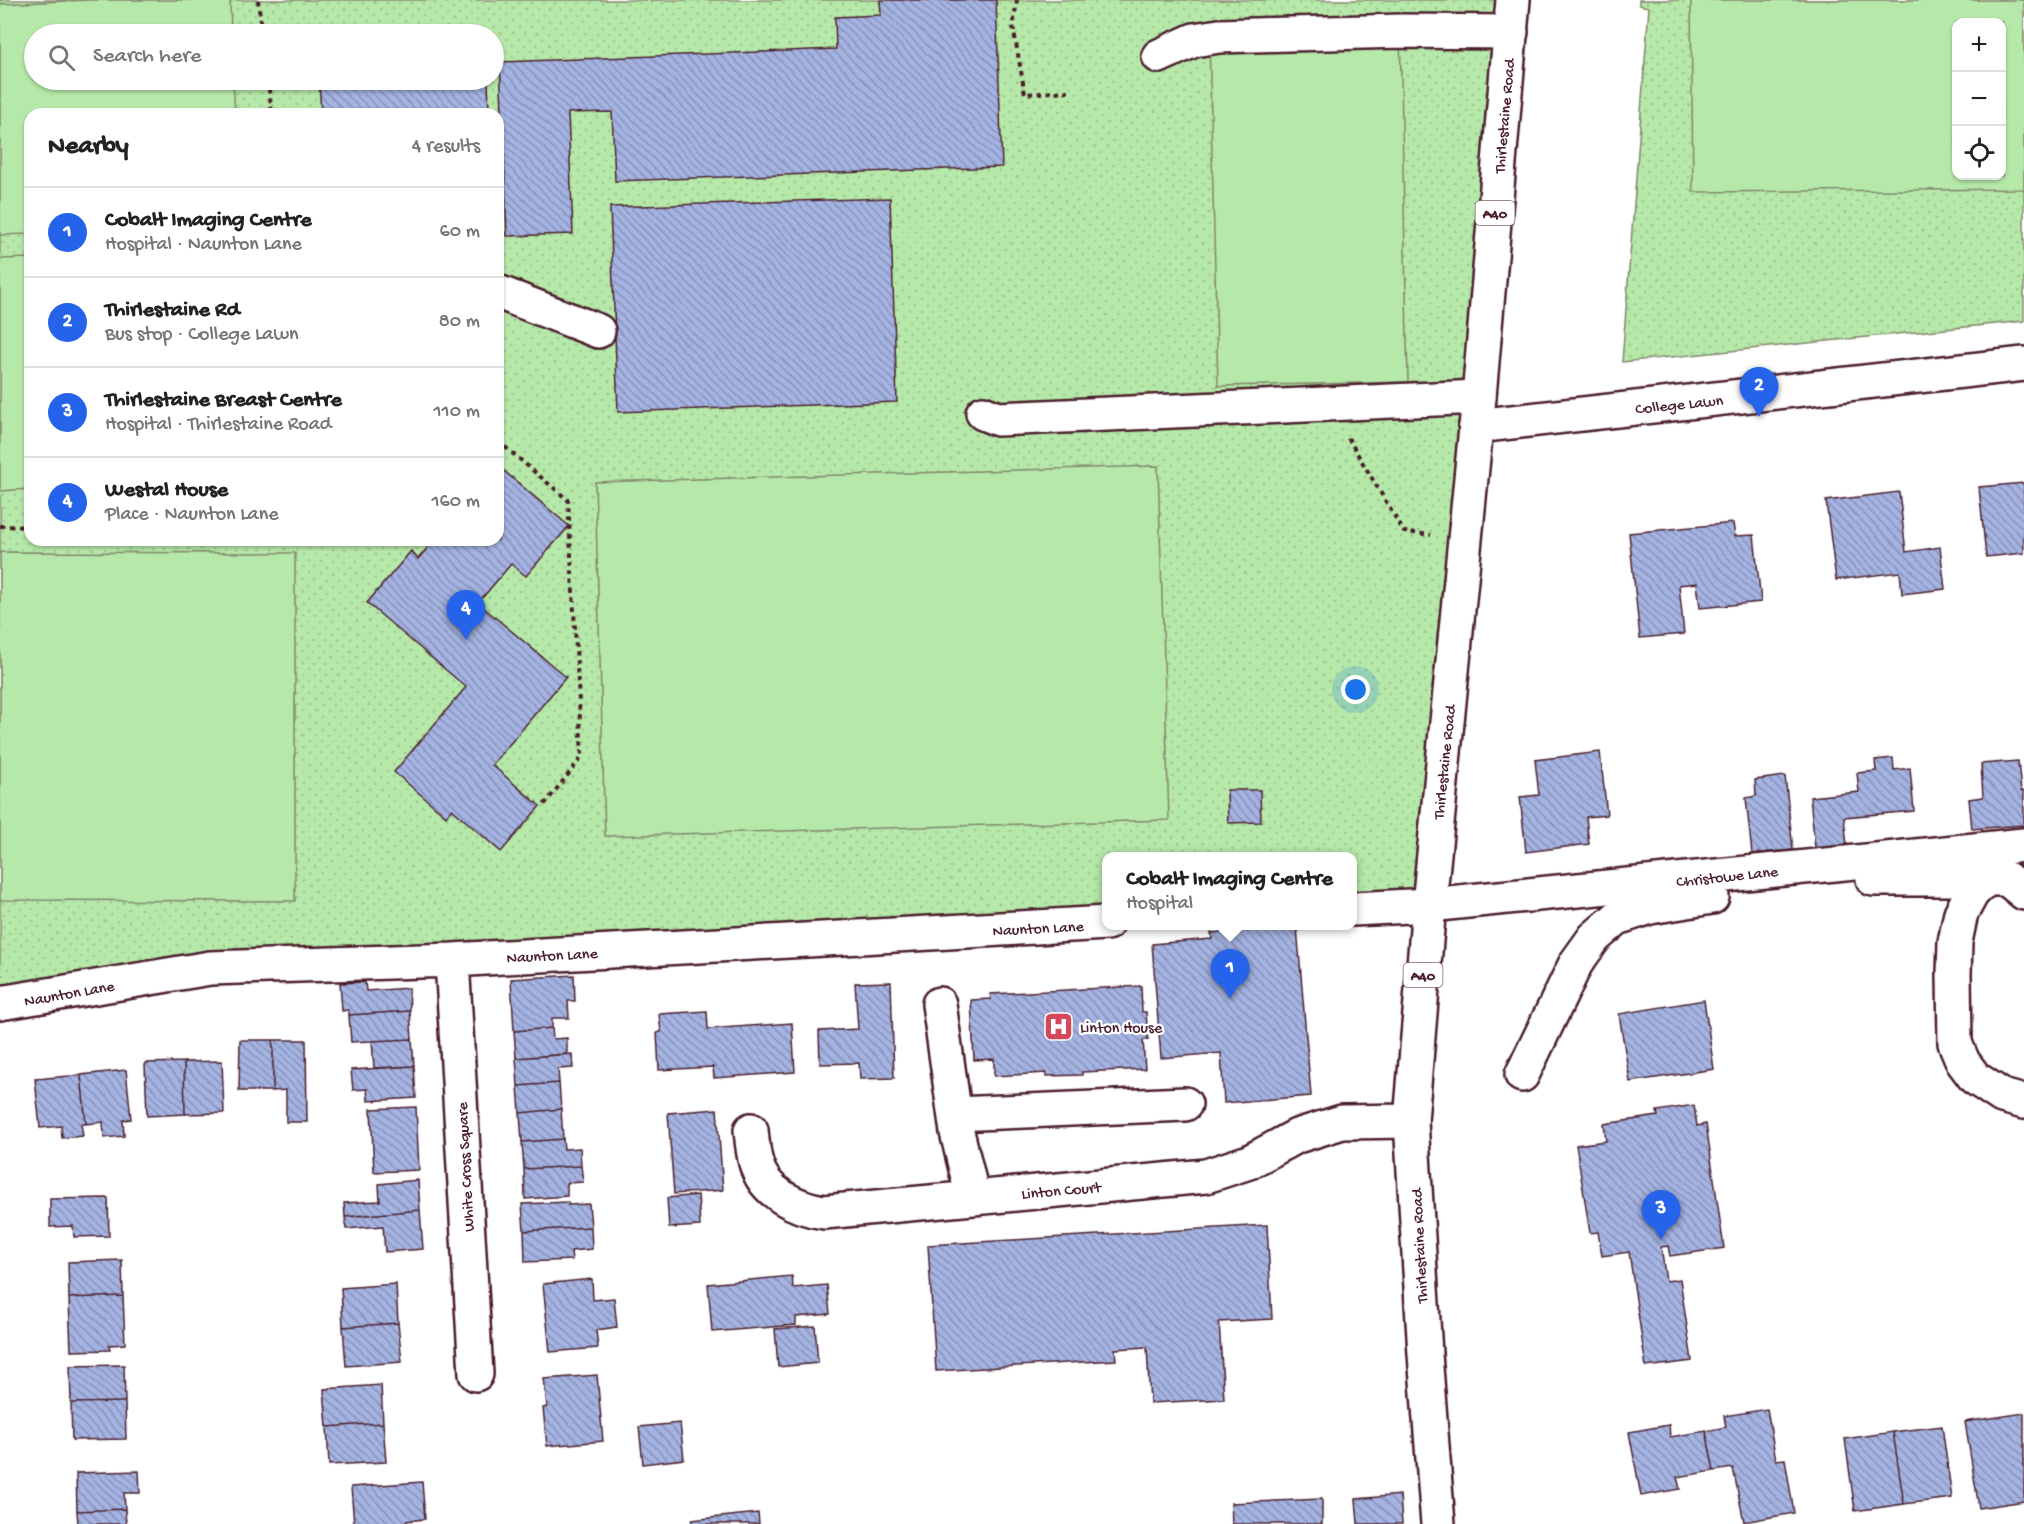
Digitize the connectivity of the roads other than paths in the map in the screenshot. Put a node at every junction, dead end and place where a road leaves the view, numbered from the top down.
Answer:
1 (1513, 0) edge
2 (1510, 32) junction
3 (1159, 56) dead end
4 (504, 294) edge
5 (598, 331) dead end
6 (2024, 364) edge
7 (1478, 412) junction
8 (983, 413) dead end
9 (2024, 845) edge
10 (1986, 879) junction
11 (2024, 893) edge
12 (1429, 905) junction
13 (1357, 909) edge
14 (1102, 923) edge
15 (452, 960) junction
16 (0, 1004) edge
17 (939, 1004) dead end
18 (1522, 1075) dead end
19 (2024, 1102) edge
20 (1185, 1104) dead end
21 (955, 1114) junction
22 (1411, 1121) junction
23 (751, 1130) dead end
24 (973, 1198) junction
25 (476, 1374) dead end
26 (1438, 1524) edge

1 - 2 main road, Thirlestaine Road / A40
2 - 3 main road
2 - 7 main road, Thirlestaine Road / A40
4 - 5 main road
6 - 7 main road, College Lawn
7 - 8 main road, College Lawn
7 - 12 main road, Thirlestaine Road / A40
9 - 12 main road, Christowe Lane
10 - 11 main road
10 - 18 main road
10 - 19 main road
12 - 13 main road
12 - 22 main road, Thirlestaine Road / A40
14 - 15 main road, Naunton Lane
15 - 16 main road, Naunton Lane
15 - 25 main road, White Cross Square
17 - 21 main road
20 - 21 main road
21 - 24 main road
22 - 24 main road, Linton Court
22 - 26 main road, Thirlestaine Road / A40
23 - 24 main road, Linton Court

